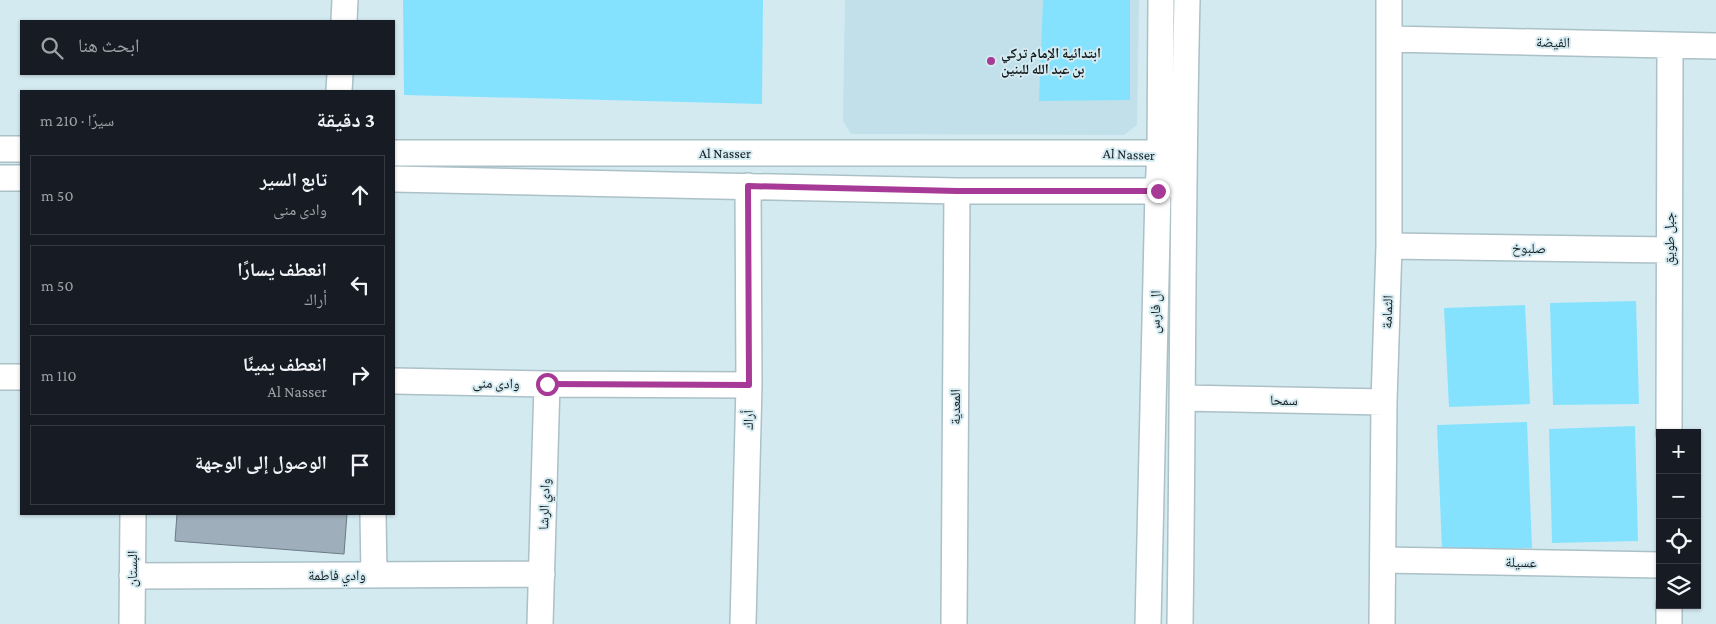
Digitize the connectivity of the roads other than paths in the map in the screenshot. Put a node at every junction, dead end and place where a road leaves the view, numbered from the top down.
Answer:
1 (345, 0) edge
2 (1161, 0) edge
3 (1187, 0) edge
4 (1389, 0) edge
5 (344, 20) edge
6 (1390, 39) junction
7 (1670, 44) junction
8 (1716, 46) edge
9 (340, 75) edge
10 (339, 90) edge
11 (0, 149) edge
12 (20, 149) edge
13 (395, 153) edge
14 (1160, 153) junction
15 (1183, 173) junction
16 (0, 178) edge
17 (20, 178) edge
18 (395, 179) edge
19 (748, 186) junction
20 (957, 191) junction
21 (1158, 191) junction
22 (1389, 246) junction
23 (1669, 250) junction
24 (0, 377) edge
25 (20, 377) edge
26 (395, 381) edge
27 (547, 384) junction
28 (749, 385) junction
29 (1183, 398) junction
30 (1384, 402) junction
31 (1669, 429) edge
32 (133, 515) edge
33 (372, 515) edge
34 (1383, 560) junction
35 (1656, 565) edge
36 (542, 574) junction
37 (374, 575) junction
38 (132, 576) junction
39 (1669, 609) edge
40 (132, 624) edge
41 (540, 624) edge
42 (743, 624) edge
43 (954, 624) edge
44 (1148, 624) edge
45 (1180, 624) edge
46 (1382, 624) edge
47 (1668, 624) edge

1 - 5 street
2 - 14 street, ال فارس
3 - 15 street, ال فارس
4 - 6 street, الثمامة
6 - 7 street, الفيضة
6 - 22 street, الثمامة
7 - 8 street, الفيضة
7 - 23 street, جبل طويق
9 - 10 street
11 - 12 street
13 - 14 street, Al Nasser
14 - 15 street, Al Nasser
14 - 21 street, ال فارس
15 - 21 street
15 - 29 street, ال فارس
16 - 17 street
18 - 19 street
19 - 20 street
19 - 28 street, أراك
20 - 21 street
20 - 43 street, المعدية
21 - 44 street, ال فارس
22 - 23 street, صلبوخ
22 - 30 street, الثمامة
23 - 31 street, جبل طويق
24 - 25 street
26 - 27 street, وادى منى
27 - 28 street, وادى منى
27 - 36 street, وادي الرشا
28 - 42 street, أراك
29 - 30 street, سمحا
29 - 45 street, ال فارس
30 - 34 street, الثمامة
32 - 38 street, البستان
33 - 37 street
34 - 35 street, عسيلة
34 - 46 street, الثمامة
36 - 37 street, وادي فاطمة
36 - 41 street, وادي الرشا
37 - 38 street, وادي فاطمة
38 - 40 street, البستان
39 - 47 street

